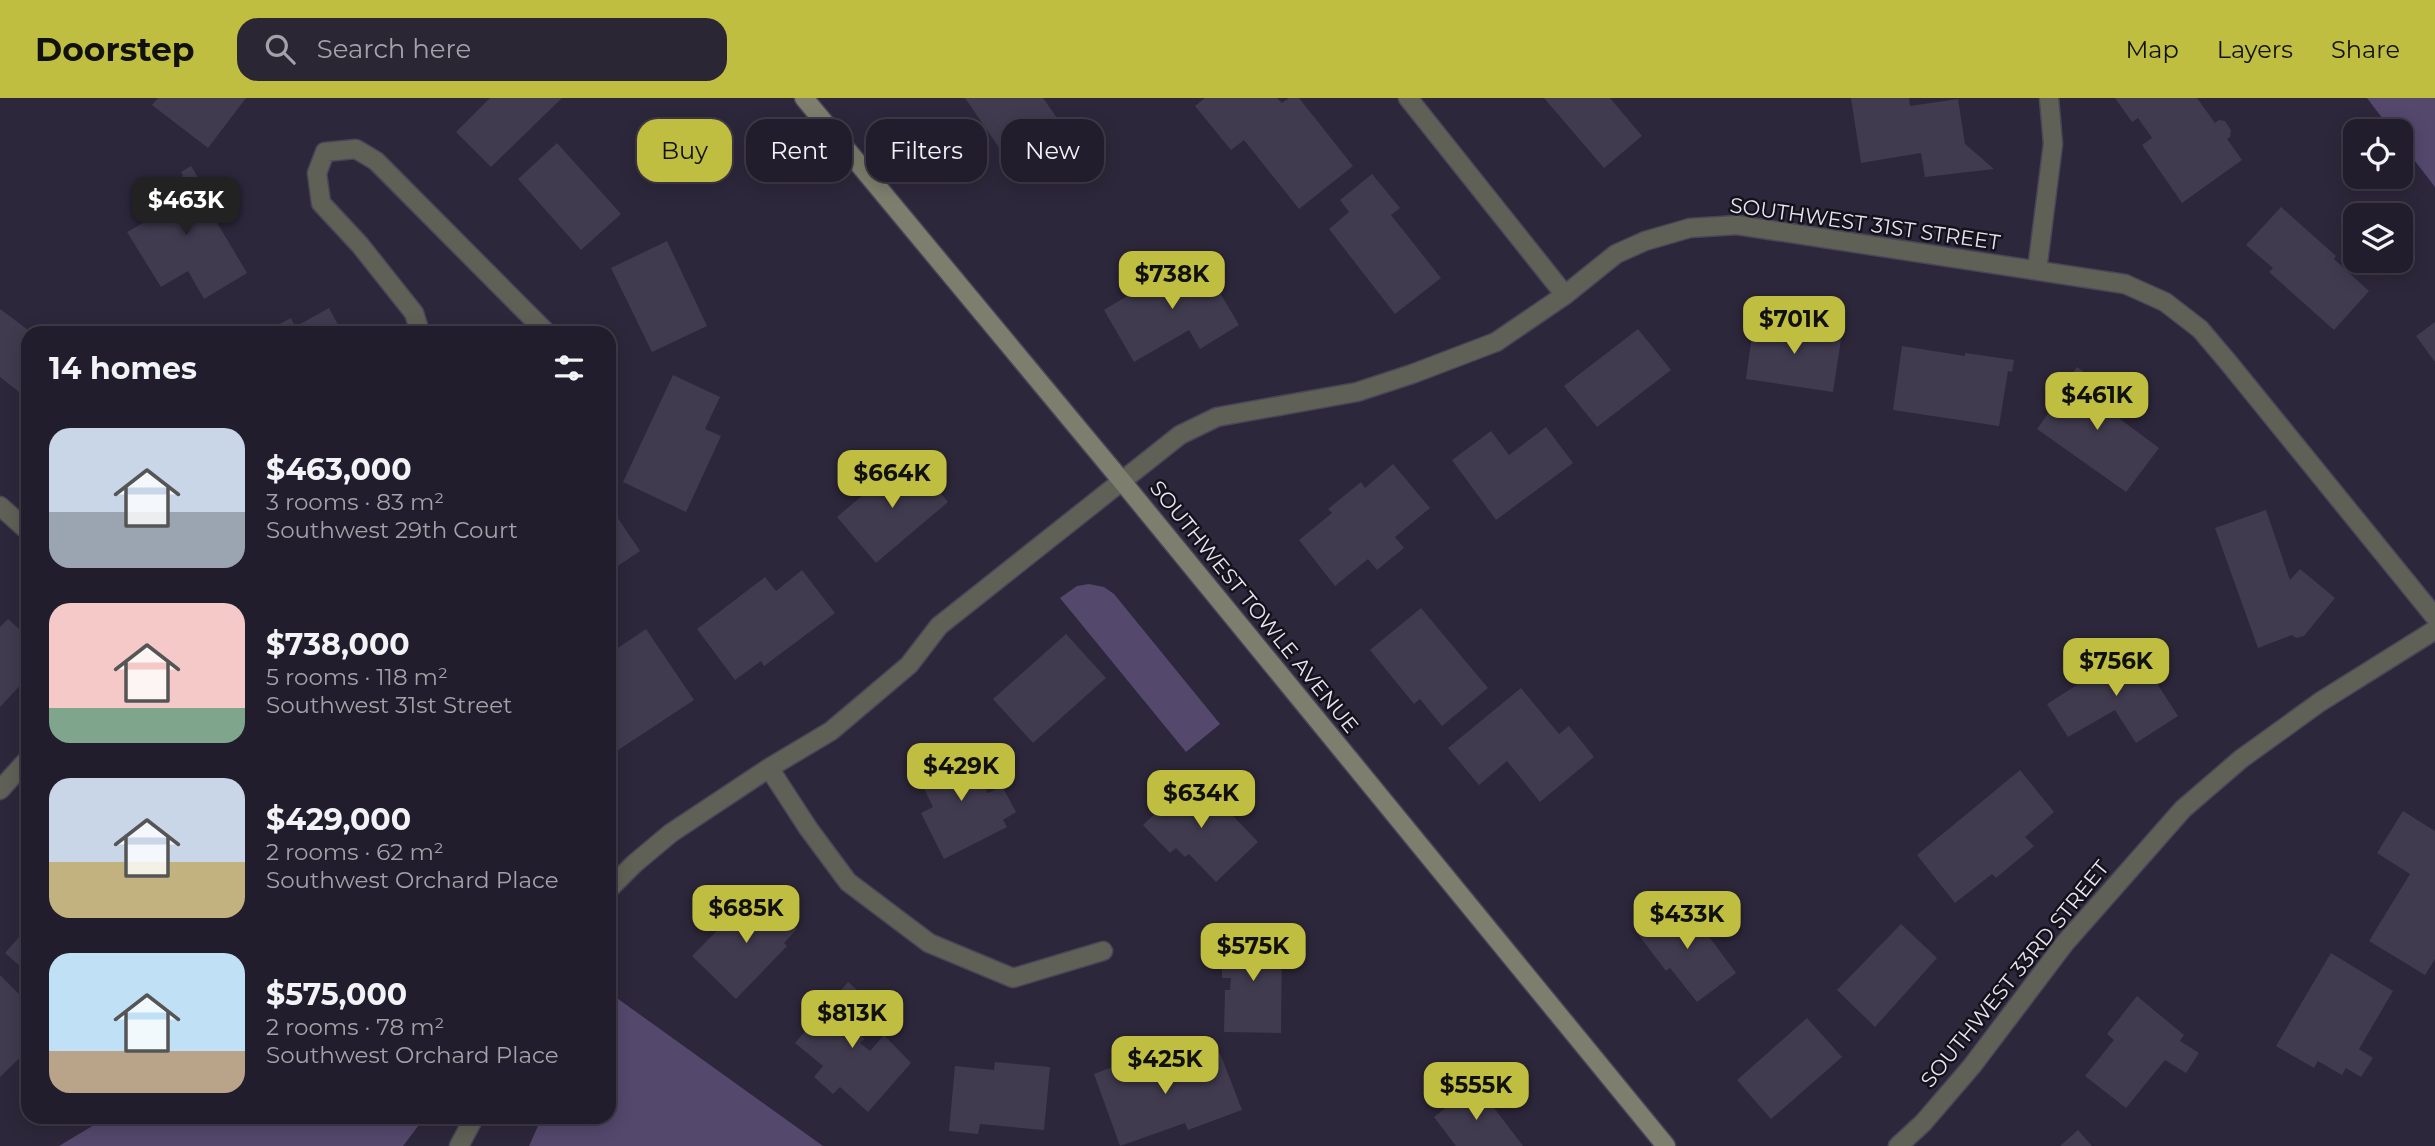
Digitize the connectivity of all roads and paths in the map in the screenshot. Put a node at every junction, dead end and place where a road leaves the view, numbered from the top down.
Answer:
1 (804, 98) edge
2 (1408, 98) edge
3 (2049, 98) edge
4 (2037, 270) junction
5 (1565, 295) junction
6 (417, 326) edge
7 (540, 326) edge
8 (1121, 480) junction
9 (0, 506) edge
10 (21, 525) edge
11 (2435, 617) edge
12 (2435, 630) edge
13 (21, 767) edge
14 (769, 768) junction
15 (0, 790) edge
16 (616, 882) edge
17 (1103, 951) dead end
18 (471, 1124) edge
19 (459, 1146) edge
20 (1666, 1146) edge
21 (1898, 1146) edge

1 - 8 main road, SOUTHWEST TOWLE AVENUE
2 - 5 street
3 - 4 street
4 - 5 street, SOUTHWEST 31ST STREET
4 - 11 street, SOUTHWEST 31ST STREET
5 - 8 street, SOUTHWEST 31ST STREET
6 - 7 street
8 - 14 street, SOUTHWEST 31ST STREET
8 - 20 main road, SOUTHWEST TOWLE AVENUE
9 - 10 street
12 - 21 street, SOUTHWEST 33RD STREET
13 - 15 street
14 - 16 street, SOUTHWEST 31ST STREET
14 - 17 street
18 - 19 street

